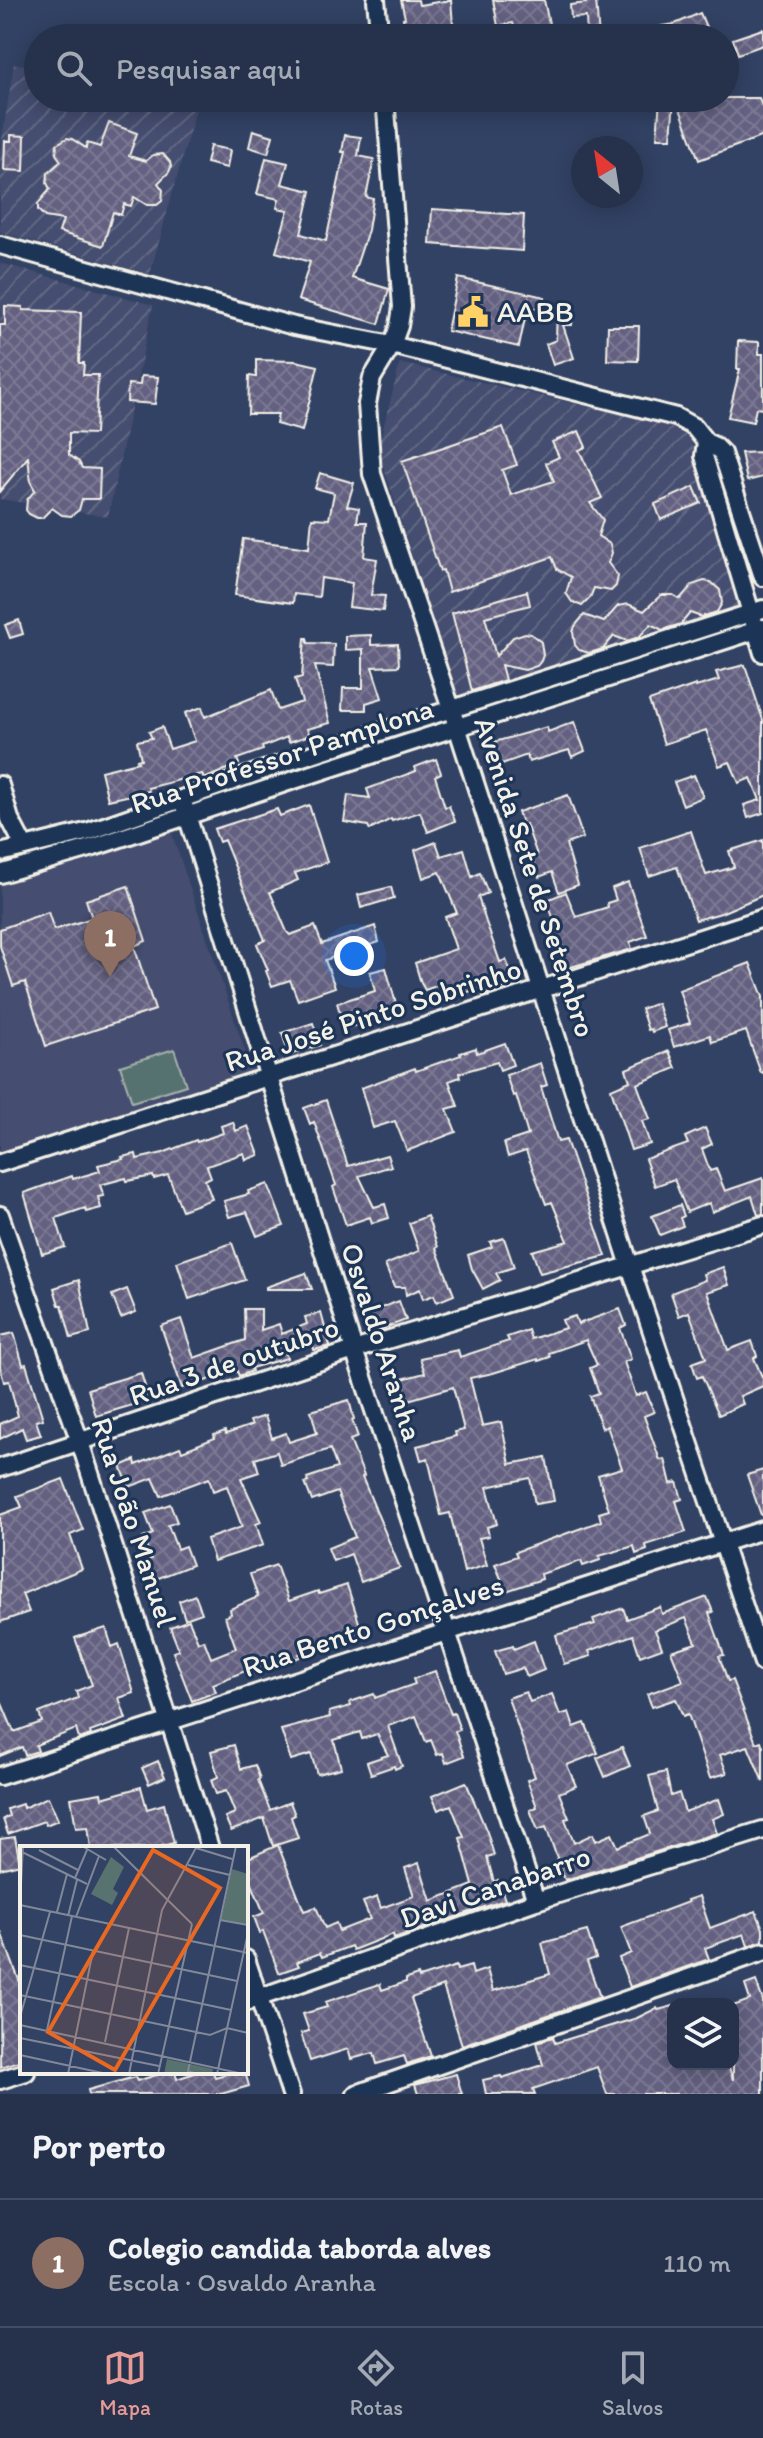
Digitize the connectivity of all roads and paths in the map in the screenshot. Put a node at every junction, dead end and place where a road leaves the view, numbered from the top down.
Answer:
1 (376, 0) edge
2 (379, 24) edge
3 (386, 112) edge
4 (0, 245) edge
5 (392, 345) junction
6 (706, 442) junction
7 (763, 577) edge
8 (758, 620) edge
9 (763, 653) edge
10 (598, 664) junction
11 (604, 680) junction
12 (452, 711) junction
13 (457, 728) junction
14 (287, 762) junction
15 (294, 780) junction
16 (0, 785) edge
17 (182, 799) junction
18 (187, 817) junction
19 (90, 831) junction
20 (24, 846) junction
21 (94, 847) junction
22 (0, 853) edge
23 (0, 874) edge
24 (763, 918) edge
25 (541, 990) junction
26 (268, 1077) junction
27 (0, 1163) edge
28 (0, 1215) edge
29 (763, 1225) edge
30 (630, 1266) junction
31 (354, 1350) junction
32 (80, 1442) junction
33 (0, 1468) edge
34 (763, 1530) edge
35 (723, 1543) junction
36 (448, 1630) junction
37 (763, 1663) edge
38 (168, 1721) junction
39 (0, 1776) edge
40 (763, 1830) edge
41 (209, 1846) edge
42 (536, 1901) junction
43 (763, 1952) edge
44 (248, 1973) edge
45 (252, 2000) edge
46 (20, 2074) edge
47 (0, 2080) edge
48 (291, 2094) edge
49 (356, 2094) edge

1 - 2 street
3 - 5 street, Avenida Sete de Setembro
4 - 5 street
5 - 6 street
5 - 12 street, Avenida Sete de Setembro
6 - 7 street
6 - 8 street
8 - 9 street
8 - 10 street, Rua Professor Pamplona
8 - 11 street, Rua Professor Pamplona
10 - 11 street
10 - 12 street, Rua Professor Pamplona
11 - 13 street, Rua Professor Pamplona
12 - 13 street, Avenida Sete de Setembro
12 - 14 street, Rua Professor Pamplona
13 - 15 street, Rua Professor Pamplona
13 - 25 street, Avenida Sete de Setembro
14 - 15 street
14 - 17 street, Rua Professor Pamplona
15 - 18 street, Rua Professor Pamplona
16 - 20 street
17 - 18 street, Osvaldo Aranha
17 - 19 street, Rua Professor Pamplona
18 - 21 street, Rua Professor Pamplona
18 - 26 street, Osvaldo Aranha
19 - 20 street, Rua Professor Pamplona
19 - 21 street
20 - 22 street, Rua Professor Pamplona
21 - 23 street, Rua Professor Pamplona
24 - 25 street, Rua José Pinto Sobrinho
25 - 26 street, Rua José Pinto Sobrinho
25 - 30 street, Avenida Sete de Setembro
26 - 27 street, Rua José Pinto Sobrinho
26 - 31 street, Osvaldo Aranha
28 - 32 street, Rua João Manuel
29 - 30 street, Rua 3 de outubro
30 - 31 street, Rua 3 de outubro
30 - 35 street, Avenida Sete de Setembro
31 - 32 street, Rua 3 de outubro
31 - 36 street, Osvaldo Aranha
32 - 33 street, Rua 3 de outubro
32 - 38 street, Rua João Manuel
34 - 35 street, Rua Bento Gonçalves
35 - 36 street, Rua Bento Gonçalves
35 - 37 street, Avenida Sete de Setembro
36 - 38 street, Rua Bento Gonçalves
36 - 42 street, Osvaldo Aranha
38 - 39 street, Rua Bento Gonçalves
38 - 41 street, Rua João Manuel
40 - 42 street, Davi Canabarro
42 - 45 street, Davi Canabarro
43 - 49 street
44 - 45 street
45 - 48 street
46 - 47 street

